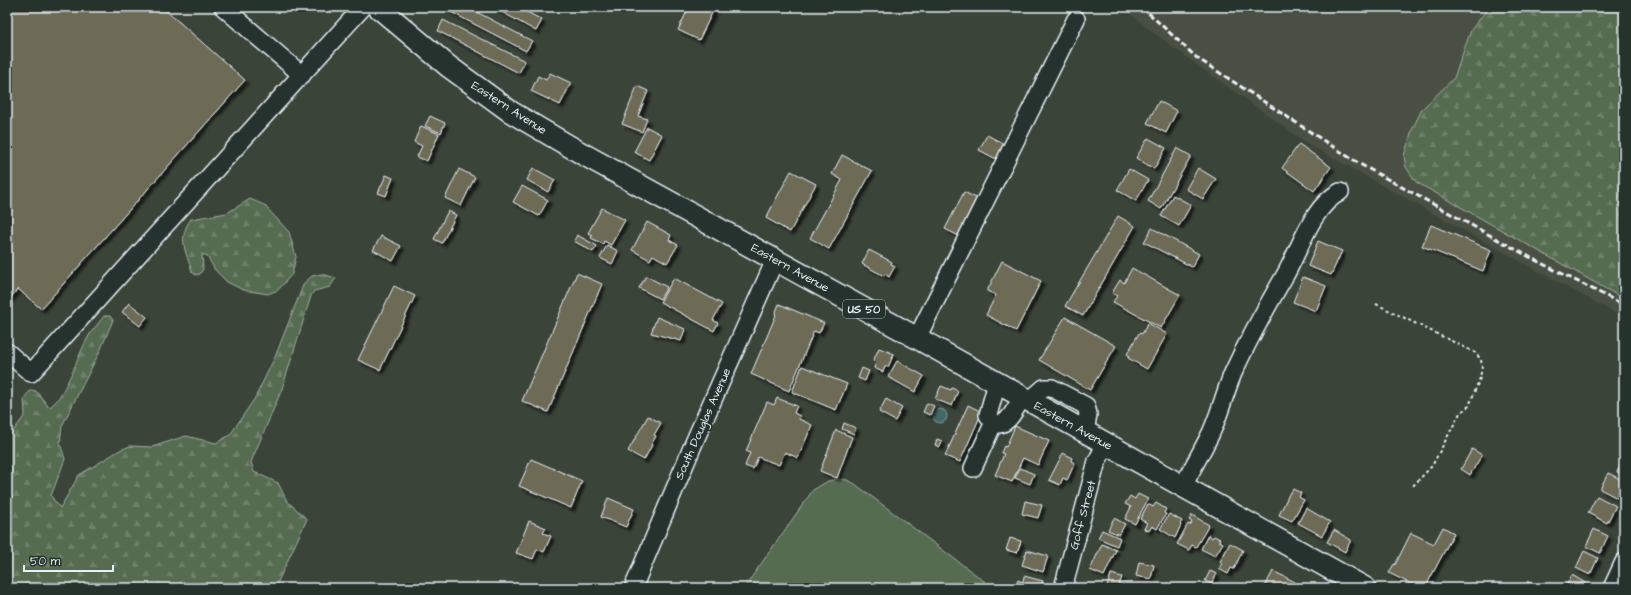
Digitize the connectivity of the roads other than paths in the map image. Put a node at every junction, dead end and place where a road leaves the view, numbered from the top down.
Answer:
1 (223, 7) edge
2 (363, 7) edge
3 (378, 7) edge
4 (1076, 20) dead end
5 (302, 75) junction
6 (1340, 192) dead end
7 (775, 260) junction
8 (917, 338) junction
9 (7, 352) edge
10 (997, 383) junction
11 (1026, 399) junction
12 (994, 422) junction
13 (1106, 444) junction
14 (973, 468) dead end
15 (1183, 486) junction
16 (1624, 562) edge
17 (633, 588) edge
18 (1063, 588) edge
19 (1364, 588) edge
20 (1612, 588) edge

1 - 5 street
2 - 5 street
3 - 7 main road, Eastern Avenue / US 50
4 - 8 street
5 - 9 street
6 - 15 street
7 - 8 main road, Eastern Avenue / US 50
7 - 17 street, South Douglas Avenue
8 - 10 main road, Eastern Avenue / US 50
10 - 11 main road, Eastern Avenue / US 50
10 - 12 street
11 - 12 street
11 - 13 main road, Eastern Avenue / US 50
12 - 14 street
13 - 15 main road, Eastern Avenue / US 50
13 - 18 street, Goff Street
15 - 19 main road, Eastern Avenue / US 50
16 - 20 street

